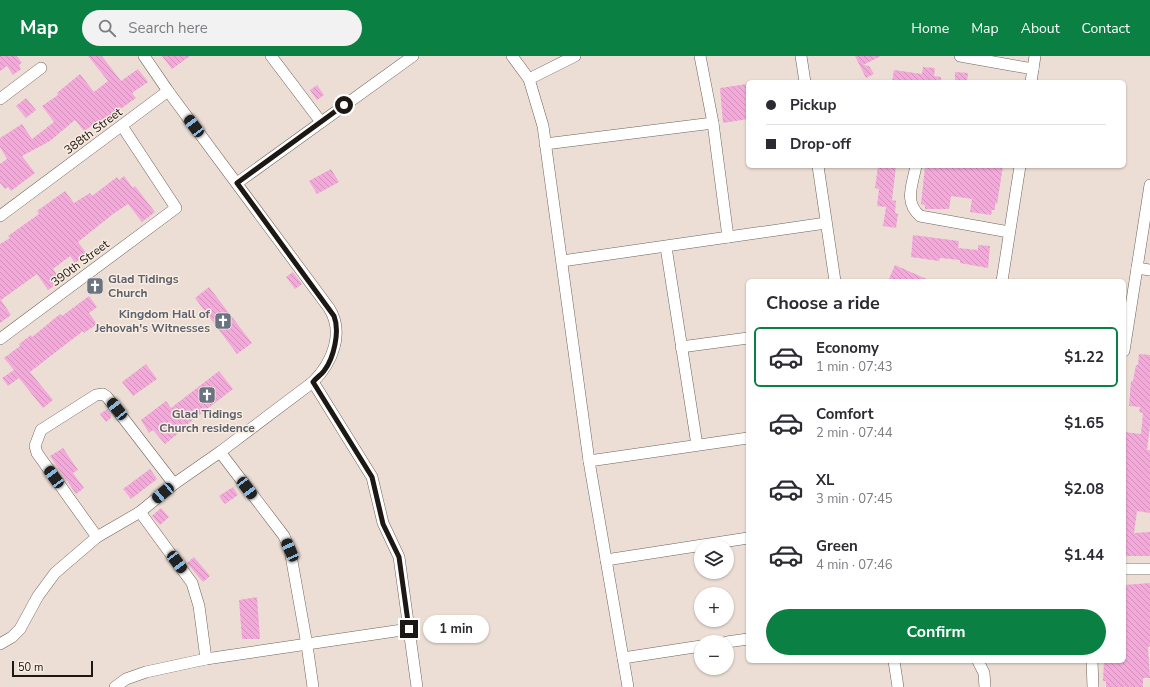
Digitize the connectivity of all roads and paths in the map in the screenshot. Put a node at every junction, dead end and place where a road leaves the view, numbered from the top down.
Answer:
1 (144, 56) edge
2 (271, 56) edge
3 (413, 56) edge
4 (512, 56) edge
5 (575, 56) edge
6 (700, 56) edge
7 (801, 56) edge
8 (960, 56) edge
9 (1035, 56) edge
10 (401, 59) edge
11 (41, 68) dead end
12 (1033, 69) junction
13 (529, 79) junction
14 (805, 80) edge
15 (1031, 80) edge
16 (168, 91) junction
17 (0, 99) edge
18 (321, 122) junction
19 (713, 123) junction
20 (122, 126) junction
21 (545, 144) junction
22 (818, 168) edge
23 (916, 168) edge
24 (1020, 168) edge
25 (237, 183) junction
26 (1150, 186) edge
27 (1, 214) edge
28 (826, 223) junction
29 (1010, 232) junction
30 (728, 237) junction
31 (666, 247) junction
32 (562, 261) junction
33 (1137, 268) junction
34 (1150, 270) edge
35 (835, 279) edge
36 (1002, 279) edge
37 (746, 338) edge
38 (1126, 338) edge
39 (0, 340) edge
40 (681, 347) junction
41 (313, 382) junction
42 (746, 438) edge
43 (697, 444) junction
44 (220, 452) junction
45 (589, 461) junction
46 (174, 484) junction
47 (140, 512) junction
48 (97, 537) junction
49 (746, 538) edge
50 (606, 560) junction
51 (1126, 569) edge
52 (1150, 569) edge
53 (409, 629) junction
54 (746, 639) edge
55 (734, 641) edge
56 (0, 644) edge
57 (307, 645) junction
58 (694, 647) edge
59 (623, 658) junction
60 (206, 659) junction
61 (894, 663) edge
62 (979, 663) edge
63 (1092, 663) edge
64 (115, 687) edge
65 (313, 687) edge
66 (417, 687) edge
67 (628, 687) edge
68 (898, 687) edge
69 (986, 687) edge
70 (1093, 687) edge

1 - 16 street
2 - 18 street
3 - 10 street
4 - 13 street
5 - 13 street
6 - 19 street
7 - 14 street
8 - 12 street
9 - 12 street
10 - 18 street
11 - 17 street
12 - 15 street
13 - 21 street
16 - 20 street, 388th Street
16 - 25 street
18 - 25 street
19 - 21 street
19 - 30 street
20 - 27 street, 388th Street
20 - 39 street, 390th Street
21 - 32 street
22 - 28 street
23 - 29 street
24 - 29 street
25 - 41 street
26 - 33 street
28 - 30 street
28 - 35 street
29 - 36 street
30 - 31 street
31 - 32 street
31 - 40 street
32 - 45 street
33 - 34 street
33 - 38 street
37 - 40 street
40 - 43 street
41 - 44 street
41 - 53 street
42 - 43 street
43 - 45 street
44 - 46 street
44 - 57 street
45 - 50 street
46 - 47 street
46 - 48 street
47 - 48 street
47 - 60 street
48 - 56 street
49 - 50 street
50 - 59 street
51 - 52 street
53 - 57 street
53 - 66 street
54 - 55 street
57 - 60 street
57 - 65 street
58 - 59 street
59 - 67 street
60 - 64 street
61 - 68 street
62 - 69 street
63 - 70 street

